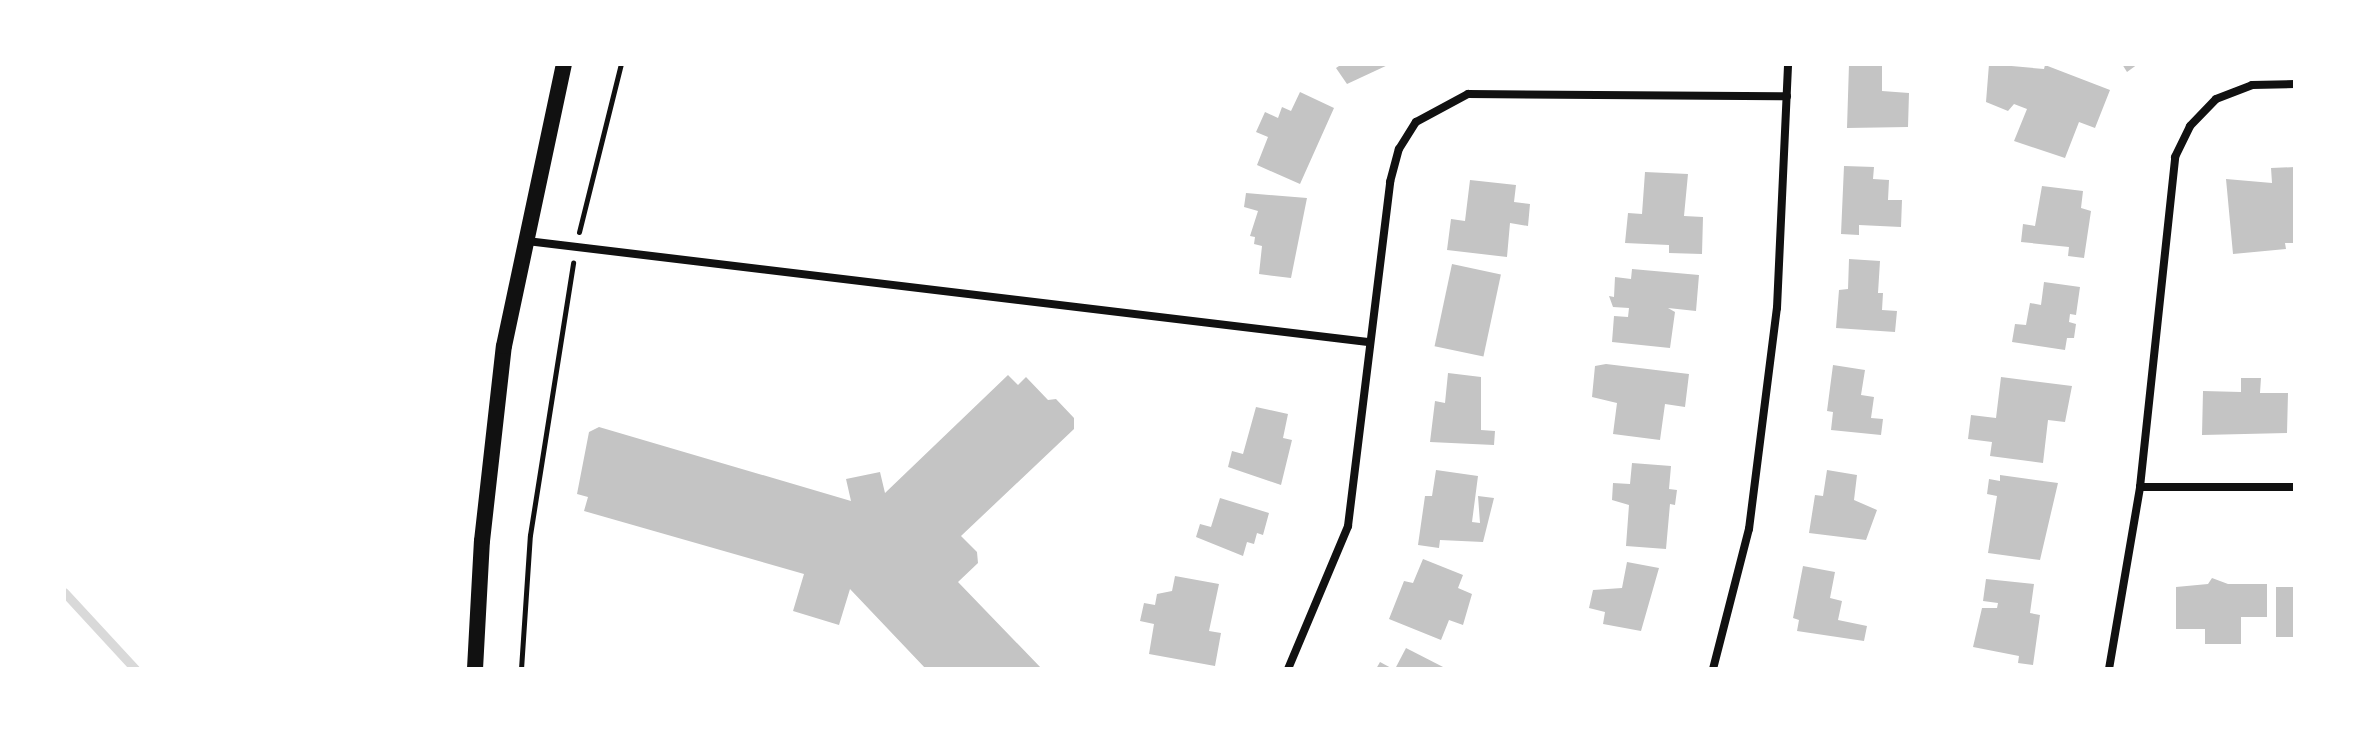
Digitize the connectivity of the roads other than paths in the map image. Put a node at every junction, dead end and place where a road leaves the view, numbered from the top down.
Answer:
1 (564, 64) edge
2 (1788, 64) edge
3 (2295, 84) edge
4 (1787, 96) junction
5 (524, 241) junction
6 (1368, 342) junction
7 (2140, 487) junction
8 (2295, 487) edge
9 (475, 669) edge
10 (1288, 669) edge
11 (1713, 669) edge
12 (2109, 669) edge

1 - 5 main road
2 - 4 street
3 - 7 street
4 - 6 street
4 - 11 street
5 - 6 street
5 - 9 main road
6 - 10 street
7 - 8 street
7 - 12 street

